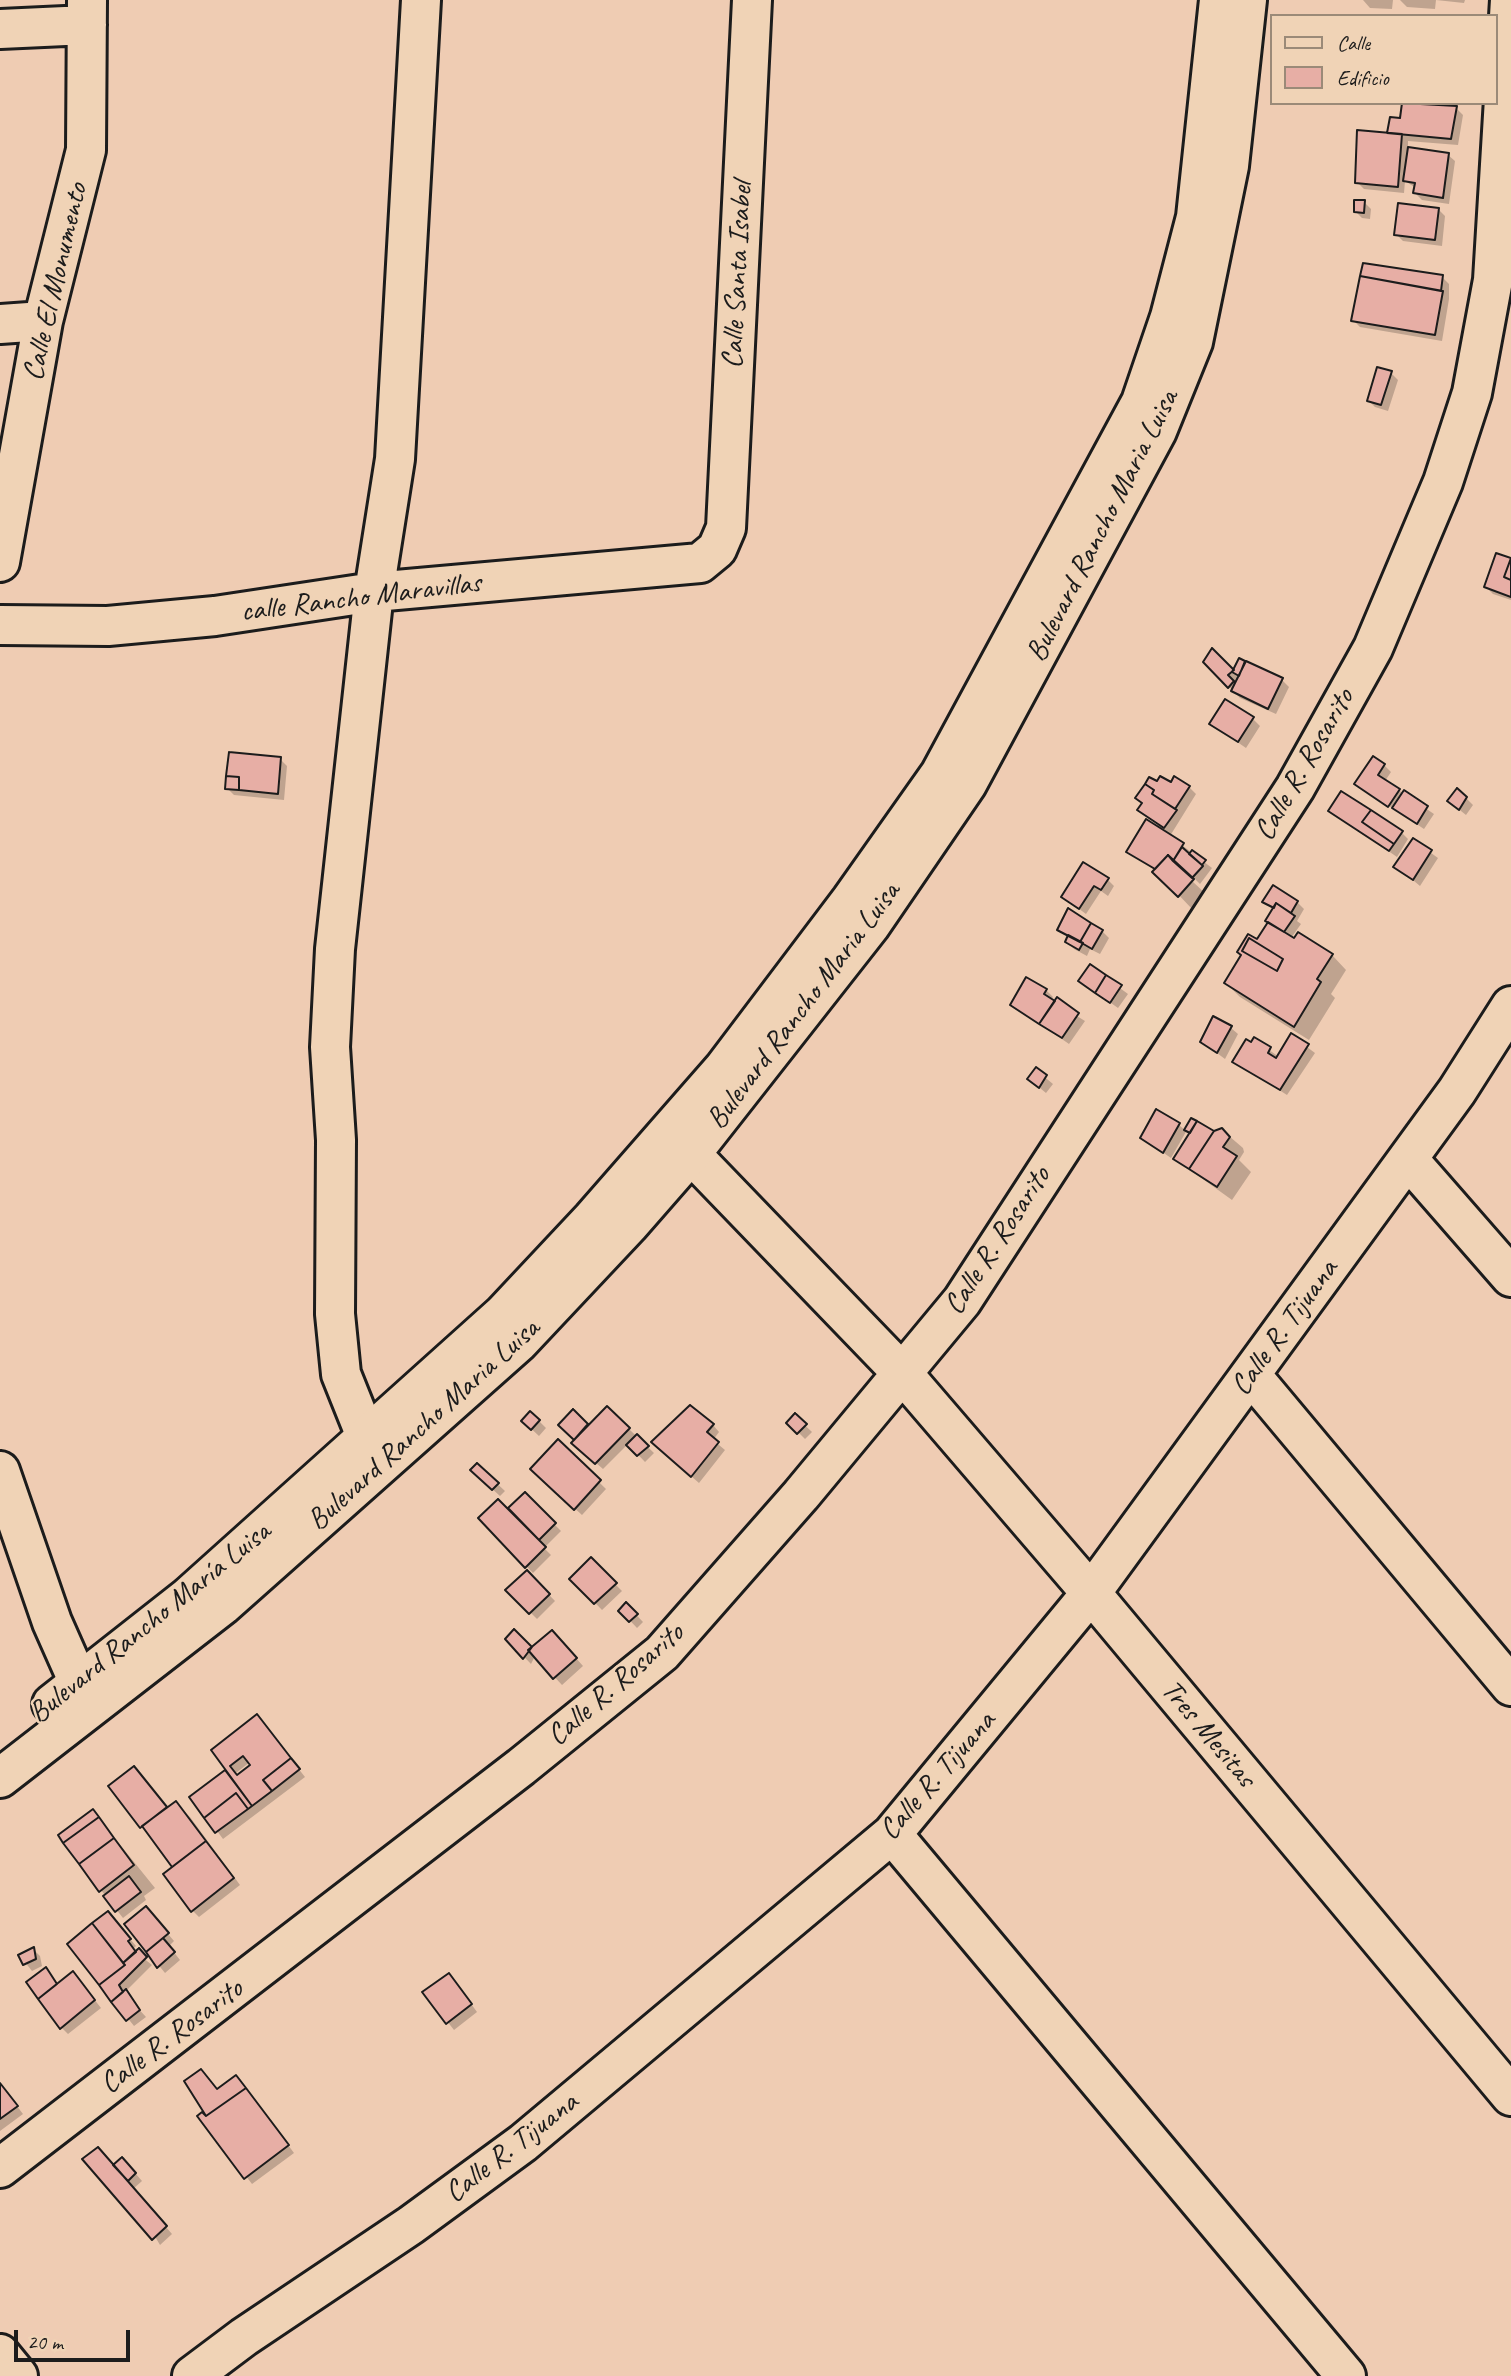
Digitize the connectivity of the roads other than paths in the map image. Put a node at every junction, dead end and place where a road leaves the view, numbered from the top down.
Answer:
1 (421, 0) edge
2 (752, 0) edge
3 (1219, 0) edge
4 (1247, 0) edge
5 (1510, 0) edge
6 (87, 13) edge
7 (0, 29) edge
8 (43, 321) junction
9 (0, 324) edge
10 (718, 549) joint
11 (0, 562) edge
12 (374, 592) junction
13 (0, 625) edge
14 (1511, 1006) edge
15 (691, 1154) junction
16 (1408, 1159) junction
17 (1511, 1278) edge
18 (903, 1374) junction
19 (1251, 1375) junction
20 (367, 1439) junction
21 (0, 1471) edge
22 (1091, 1593) junction
23 (79, 1683) junction
24 (1511, 1686) edge
25 (0, 1745) edge
26 (0, 1778) edge
27 (892, 1834) junction
28 (1511, 2096) edge
29 (0, 2168) edge
30 (0, 2354) edge
31 (18, 2376) edge
32 (192, 2376) edge
33 (1346, 2376) edge

1 - 12 street
2 - 10 street, Calle Santa Isabel
3 - 20 street, Bulevard Rancho María Luisa
4 - 15 street, Bulevard Rancho Maria Luisa
5 - 18 street, Calle R. Rosarito
6 - 7 street
6 - 8 street, Calle El Monumento
8 - 9 street
8 - 11 street, Calle El Monumento
10 - 12 street, calle Rancho Maravillas
12 - 13 street, calle Rancho Maravillas
12 - 20 street
14 - 16 street, Calle R. Tijuana
15 - 18 street, Tres Mesitas
15 - 26 street, Bulevard Rancho Maria Luisa
16 - 17 street
16 - 19 street, Calle R. Tijuana
18 - 22 street, Tres Mesitas
18 - 29 street, Calle R. Rosarito
19 - 22 street, Calle R. Tijuana
19 - 24 street
20 - 23 street, Bulevard Rancho María Luisa
21 - 23 street
22 - 27 street, Calle R. Tijuana
22 - 28 street, Tres Mesitas
23 - 25 street, Bulevard Rancho María Luisa
27 - 32 street, Calle R. Tijuana
27 - 33 street
30 - 31 street

